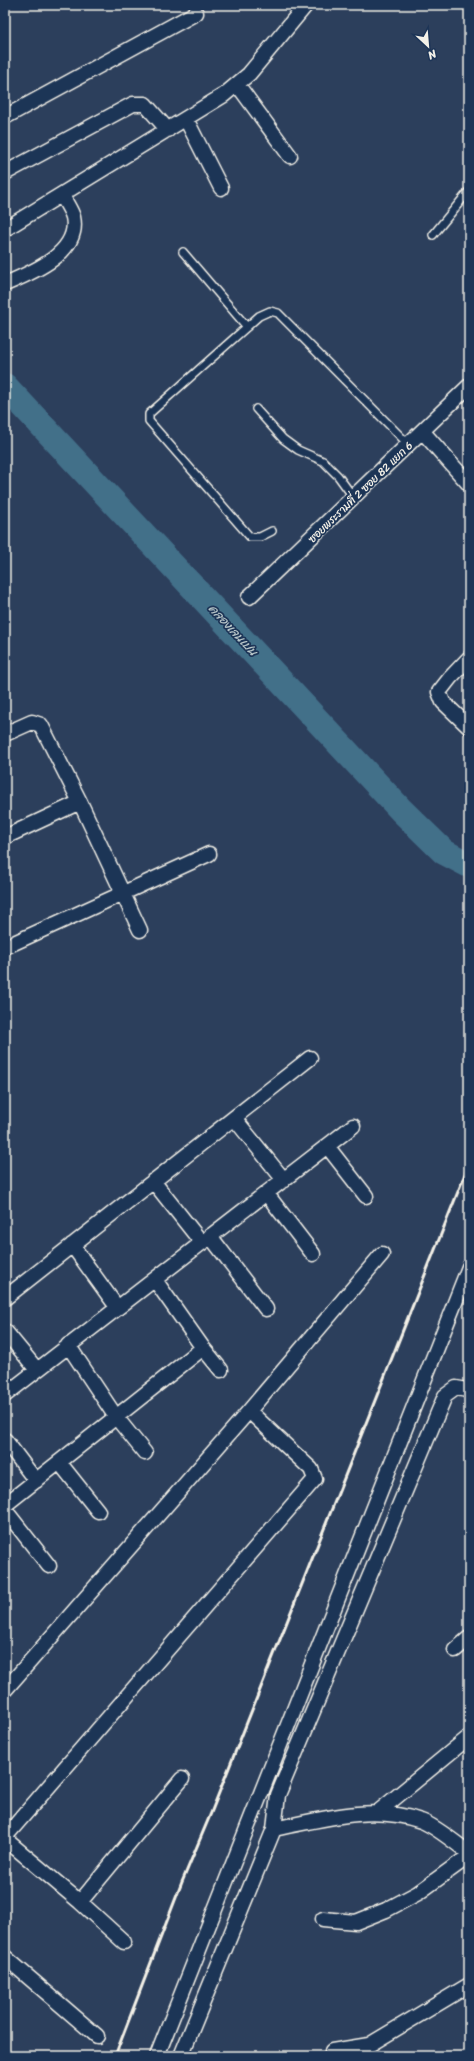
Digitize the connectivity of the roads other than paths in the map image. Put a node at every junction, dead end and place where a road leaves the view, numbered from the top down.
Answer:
1 (306, 5) edge
2 (196, 13) dead end
3 (237, 84) junction
4 (5, 117) edge
5 (186, 119) junction
6 (168, 130) junction
7 (290, 156) dead end
8 (5, 173) edge
9 (221, 188) dead end
10 (469, 191) edge
11 (62, 195) junction
12 (5, 229) edge
13 (433, 235) dead end
14 (183, 252) dead end
15 (5, 284) edge
16 (247, 327) junction
17 (469, 386) edge
18 (256, 409) dead end
19 (423, 432) junction
20 (409, 445) junction
21 (469, 484) edge
22 (354, 498) junction
23 (272, 531) dead end
24 (249, 597) dead end
25 (469, 658) edge
26 (469, 727) edge
27 (5, 734) edge
28 (80, 802) junction
29 (5, 837) edge
30 (209, 854) dead end
31 (122, 894) junction
32 (140, 930) dead end
33 (5, 948) edge
34 (310, 1058) dead end
35 (234, 1118) junction
36 (353, 1126) dead end
37 (327, 1146) junction
38 (284, 1180) junction
39 (153, 1181) junction
40 (266, 1193) junction
41 (366, 1196) dead end
42 (206, 1240) junction
43 (72, 1245) junction
44 (313, 1254) dead end
45 (382, 1254) dead end
46 (469, 1268) edge
47 (154, 1280) junction
48 (5, 1298) edge
49 (117, 1307) junction
50 (266, 1309) dead end
51 (5, 1331) edge
52 (68, 1345) junction
53 (202, 1348) junction
54 (37, 1370) junction
55 (221, 1370) dead end
56 (469, 1392) edge
57 (5, 1395) edge
58 (249, 1411) junction
59 (116, 1417) junction
60 (5, 1440) edge
61 (145, 1453) dead end
62 (59, 1462) junction
63 (36, 1481) junction
64 (5, 1505) edge
65 (5, 1510) edge
66 (98, 1511) dead end
67 (49, 1566) dead end
68 (469, 1638) edge
69 (455, 1650) dead end
70 (5, 1690) edge
71 (469, 1737) edge
72 (182, 1779) dead end
73 (378, 1812) junction
74 (274, 1828) junction
75 (5, 1838) edge
76 (469, 1853) edge
77 (469, 1856) edge
78 (80, 1902) junction
79 (323, 1919) dead end
80 (124, 1942) dead end
81 (5, 1957) edge
82 (469, 1985) edge
83 (97, 2036) dead end
84 (332, 2051) dead end
85 (157, 2056) edge
86 (180, 2056) edge

1 - 3 street
2 - 4 street
3 - 5 street
3 - 7 street
5 - 6 street
5 - 9 street
6 - 8 street
6 - 11 street
10 - 13 lane
11 - 12 street
11 - 15 street
14 - 16 lane
16 - 20 lane
16 - 23 lane
17 - 19 street, ซอยพระรามที่ 2 ซอย 82 แยก 6
18 - 22 lane
19 - 20 street, ซอยพระรามที่ 2 ซอย 82 แยก 6
19 - 21 street
20 - 22 street, ซอยพระรามที่ 2 ซอย 82 แยก 6
22 - 24 street, ซอยพระรามที่ 2 ซอย 82 แยก 6
25 - 26 street
27 - 28 street
28 - 29 street
28 - 31 street
30 - 31 street
31 - 32 street
31 - 33 street
34 - 35 street
35 - 38 street
35 - 39 street
36 - 37 street
37 - 38 street
37 - 41 street
38 - 40 street
39 - 42 street
39 - 43 street
40 - 42 street
40 - 44 street
42 - 47 street
42 - 50 street
43 - 48 street
43 - 49 street
45 - 58 street
46 - 85 street
47 - 49 street
47 - 53 street
49 - 52 street
51 - 54 street
52 - 54 street
52 - 59 street
53 - 55 street
53 - 59 street
54 - 57 street
56 - 74 street
58 - 70 street
58 - 75 street
59 - 61 street
59 - 62 street
60 - 63 street
62 - 63 street
62 - 66 street
63 - 64 street
65 - 67 street
68 - 69 street
71 - 73 street
72 - 78 street
73 - 74 street
73 - 76 street
74 - 86 street
75 - 78 street
77 - 79 street
78 - 80 street
81 - 83 street
82 - 84 street

